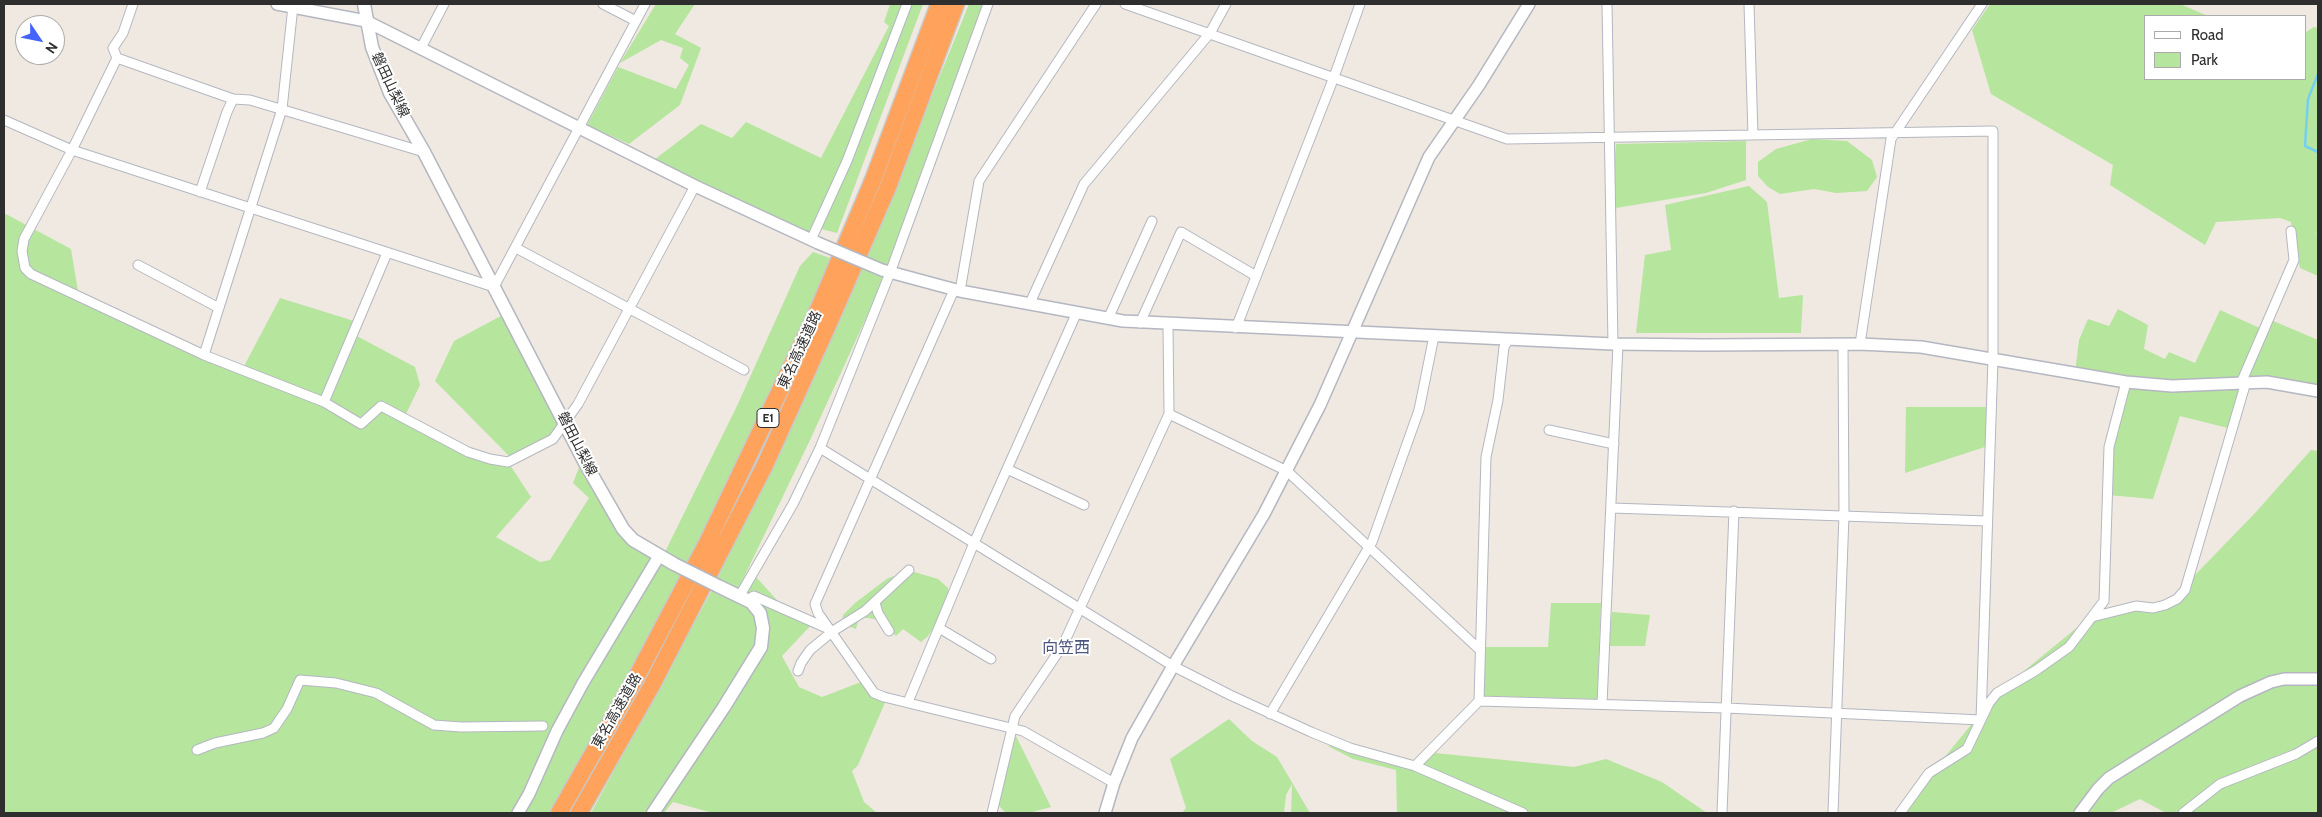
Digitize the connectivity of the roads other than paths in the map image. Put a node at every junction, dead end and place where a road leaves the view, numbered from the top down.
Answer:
1 (133, 4) edge
2 (277, 4) edge
3 (364, 4) edge
4 (444, 4) edge
5 (603, 4) edge
6 (645, 4) edge
7 (907, 4) edge
8 (939, 4) edge
9 (956, 4) edge
10 (988, 4) edge
11 (1096, 4) edge
12 (1125, 4) edge
13 (1226, 4) edge
14 (1360, 4) edge
15 (1529, 4) edge
16 (1607, 4) edge
17 (1749, 4) edge
18 (1982, 4) edge
19 (293, 6) junction
20 (366, 21) junction
21 (636, 22) junction
22 (1210, 33) junction
23 (421, 48) junction
24 (117, 58) junction
25 (1334, 78) junction
26 (233, 98) junction
27 (282, 109) junction
28 (4, 120) edge
29 (1453, 120) junction
30 (580, 128) junction
31 (1896, 132) junction
32 (1753, 135) junction
33 (1609, 138) junction
34 (72, 150) junction
35 (424, 152) junction
36 (695, 186) junction
37 (200, 192) junction
38 (251, 208) junction
39 (1152, 221) dead end
40 (2291, 231) dead end
41 (815, 241) junction
42 (516, 248) junction
43 (387, 253) junction
44 (138, 265) dead end
45 (886, 272) junction
46 (1256, 276) junction
47 (494, 287) junction
48 (957, 290) junction
49 (1030, 303) junction
50 (219, 308) junction
51 (629, 308) junction
52 (1077, 312) junction
53 (1108, 318) junction
54 (1140, 322) junction
55 (1168, 325) junction
56 (1236, 328) junction
57 (1351, 333) junction
58 (1434, 336) junction
59 (1508, 340) junction
60 (1615, 344) junction
61 (1843, 344) junction
62 (1860, 344) junction
63 (204, 355) junction
64 (1993, 359) junction
65 (744, 370) dead end
66 (2126, 382) junction
67 (2244, 382) junction
68 (2318, 391) edge
69 (324, 402) junction
70 (1169, 414) junction
71 (566, 423) junction
72 (1549, 430) dead end
73 (1614, 444) junction
74 (820, 448) junction
75 (1007, 469) junction
76 (1287, 471) junction
77 (870, 479) junction
78 (1084, 505) dead end
79 (1612, 508) junction
80 (1734, 512) junction
81 (1844, 515) junction
82 (1987, 520) junction
83 (974, 543) junction
84 (1368, 548) junction
85 (659, 556) junction
86 (910, 570) dead end
87 (743, 598) junction
88 (875, 603) junction
89 (1079, 608) junction
90 (2092, 617) junction
91 (939, 628) junction
92 (833, 631) junction
93 (889, 631) dead end
94 (1480, 650) junction
95 (991, 659) dead end
96 (1173, 666) junction
97 (798, 671) dead end
98 (2318, 679) edge
99 (1479, 701) junction
100 (908, 702) junction
101 (1602, 704) junction
102 (1726, 708) junction
103 (1836, 713) junction
104 (1270, 714) junction
105 (1981, 720) junction
106 (543, 726) dead end
107 (1012, 728) junction
108 (2318, 740) edge
109 (198, 750) dead end
110 (1415, 766) junction
111 (1114, 783) junction
112 (518, 813) edge
113 (559, 813) edge
114 (579, 813) edge
115 (653, 813) edge
116 (992, 813) edge
117 (1105, 813) edge
118 (1523, 813) edge
119 (1722, 813) edge
120 (1833, 813) edge
121 (1900, 813) edge
122 (2080, 813) edge
123 (2183, 813) edge

1 - 24 street
2 - 19 street
3 - 20 main road, 磐田山梨線
4 - 23 street
5 - 21 street
6 - 21 street
7 - 41 street
8 - 113 highway, 東名高速道路 / E1
9 - 114 highway, 東名高速道路 / E1
10 - 45 street
11 - 48 street
12 - 22 street
13 - 22 street
14 - 25 street
15 - 29 street
16 - 33 street
17 - 32 street
18 - 31 street
19 - 20 street
19 - 27 street
20 - 23 street
20 - 35 main road, 磐田山梨線
21 - 30 street
22 - 25 street
22 - 49 street
23 - 30 street
24 - 26 street
24 - 34 street
25 - 29 street
25 - 46 street
26 - 27 street
26 - 37 street
27 - 35 street
27 - 38 street
28 - 34 street
29 - 33 street
29 - 57 street
30 - 36 street
30 - 42 street
31 - 32 street
31 - 62 street
31 - 64 street
32 - 33 street
33 - 60 street
34 - 37 street
34 - 63 street
35 - 47 main road, 磐田山梨線
36 - 41 street
36 - 51 street
37 - 38 street
38 - 43 street
38 - 50 street
39 - 53 street
40 - 67 street
41 - 45 street, bridge
42 - 47 street
42 - 51 street
43 - 47 street
43 - 69 street
44 - 50 street
45 - 48 street
45 - 74 street
46 - 54 street
46 - 56 street
47 - 71 main road, 磐田山梨線
48 - 49 street
48 - 77 street
49 - 52 street
50 - 63 street
51 - 65 street
51 - 71 street
52 - 53 street
52 - 75 street
53 - 54 street
54 - 55 street
55 - 56 street
55 - 70 street
56 - 57 street
57 - 58 street
57 - 76 street
58 - 59 street
58 - 84 street
59 - 60 street
59 - 94 street
60 - 61 street
60 - 73 street
61 - 62 street
61 - 81 street
62 - 64 street
63 - 69 street
64 - 66 street
64 - 82 street
66 - 67 street
66 - 90 street
67 - 68 street
67 - 90 street
69 - 71 street
70 - 76 street
70 - 89 street
71 - 85 main road, 磐田山梨線
72 - 73 street
73 - 79 street
74 - 77 street
74 - 87 street
75 - 78 street
75 - 83 street
76 - 84 street
76 - 96 street
77 - 83 street
77 - 92 street
79 - 80 street
79 - 101 street
80 - 81 street
80 - 102 street
81 - 82 street
81 - 103 street
82 - 105 street
83 - 89 street
83 - 91 street
84 - 94 street
84 - 104 street
85 - 87 main road, 磐田山梨線, bridge
85 - 112 street
86 - 88 street
87 - 92 street
87 - 115 main road, 磐田山梨線
88 - 92 street
88 - 93 street
89 - 96 street
89 - 107 street
90 - 105 street
91 - 95 street
91 - 100 street
92 - 97 street
92 - 100 street
94 - 99 street
96 - 104 street
96 - 111 street
98 - 122 street
99 - 101 street
99 - 110 street
100 - 107 street
101 - 102 street
102 - 103 street
102 - 119 street
103 - 105 street
103 - 120 street
104 - 110 street
105 - 121 street
106 - 109 street
107 - 111 street
107 - 116 street
108 - 123 street
110 - 118 street
111 - 117 street

